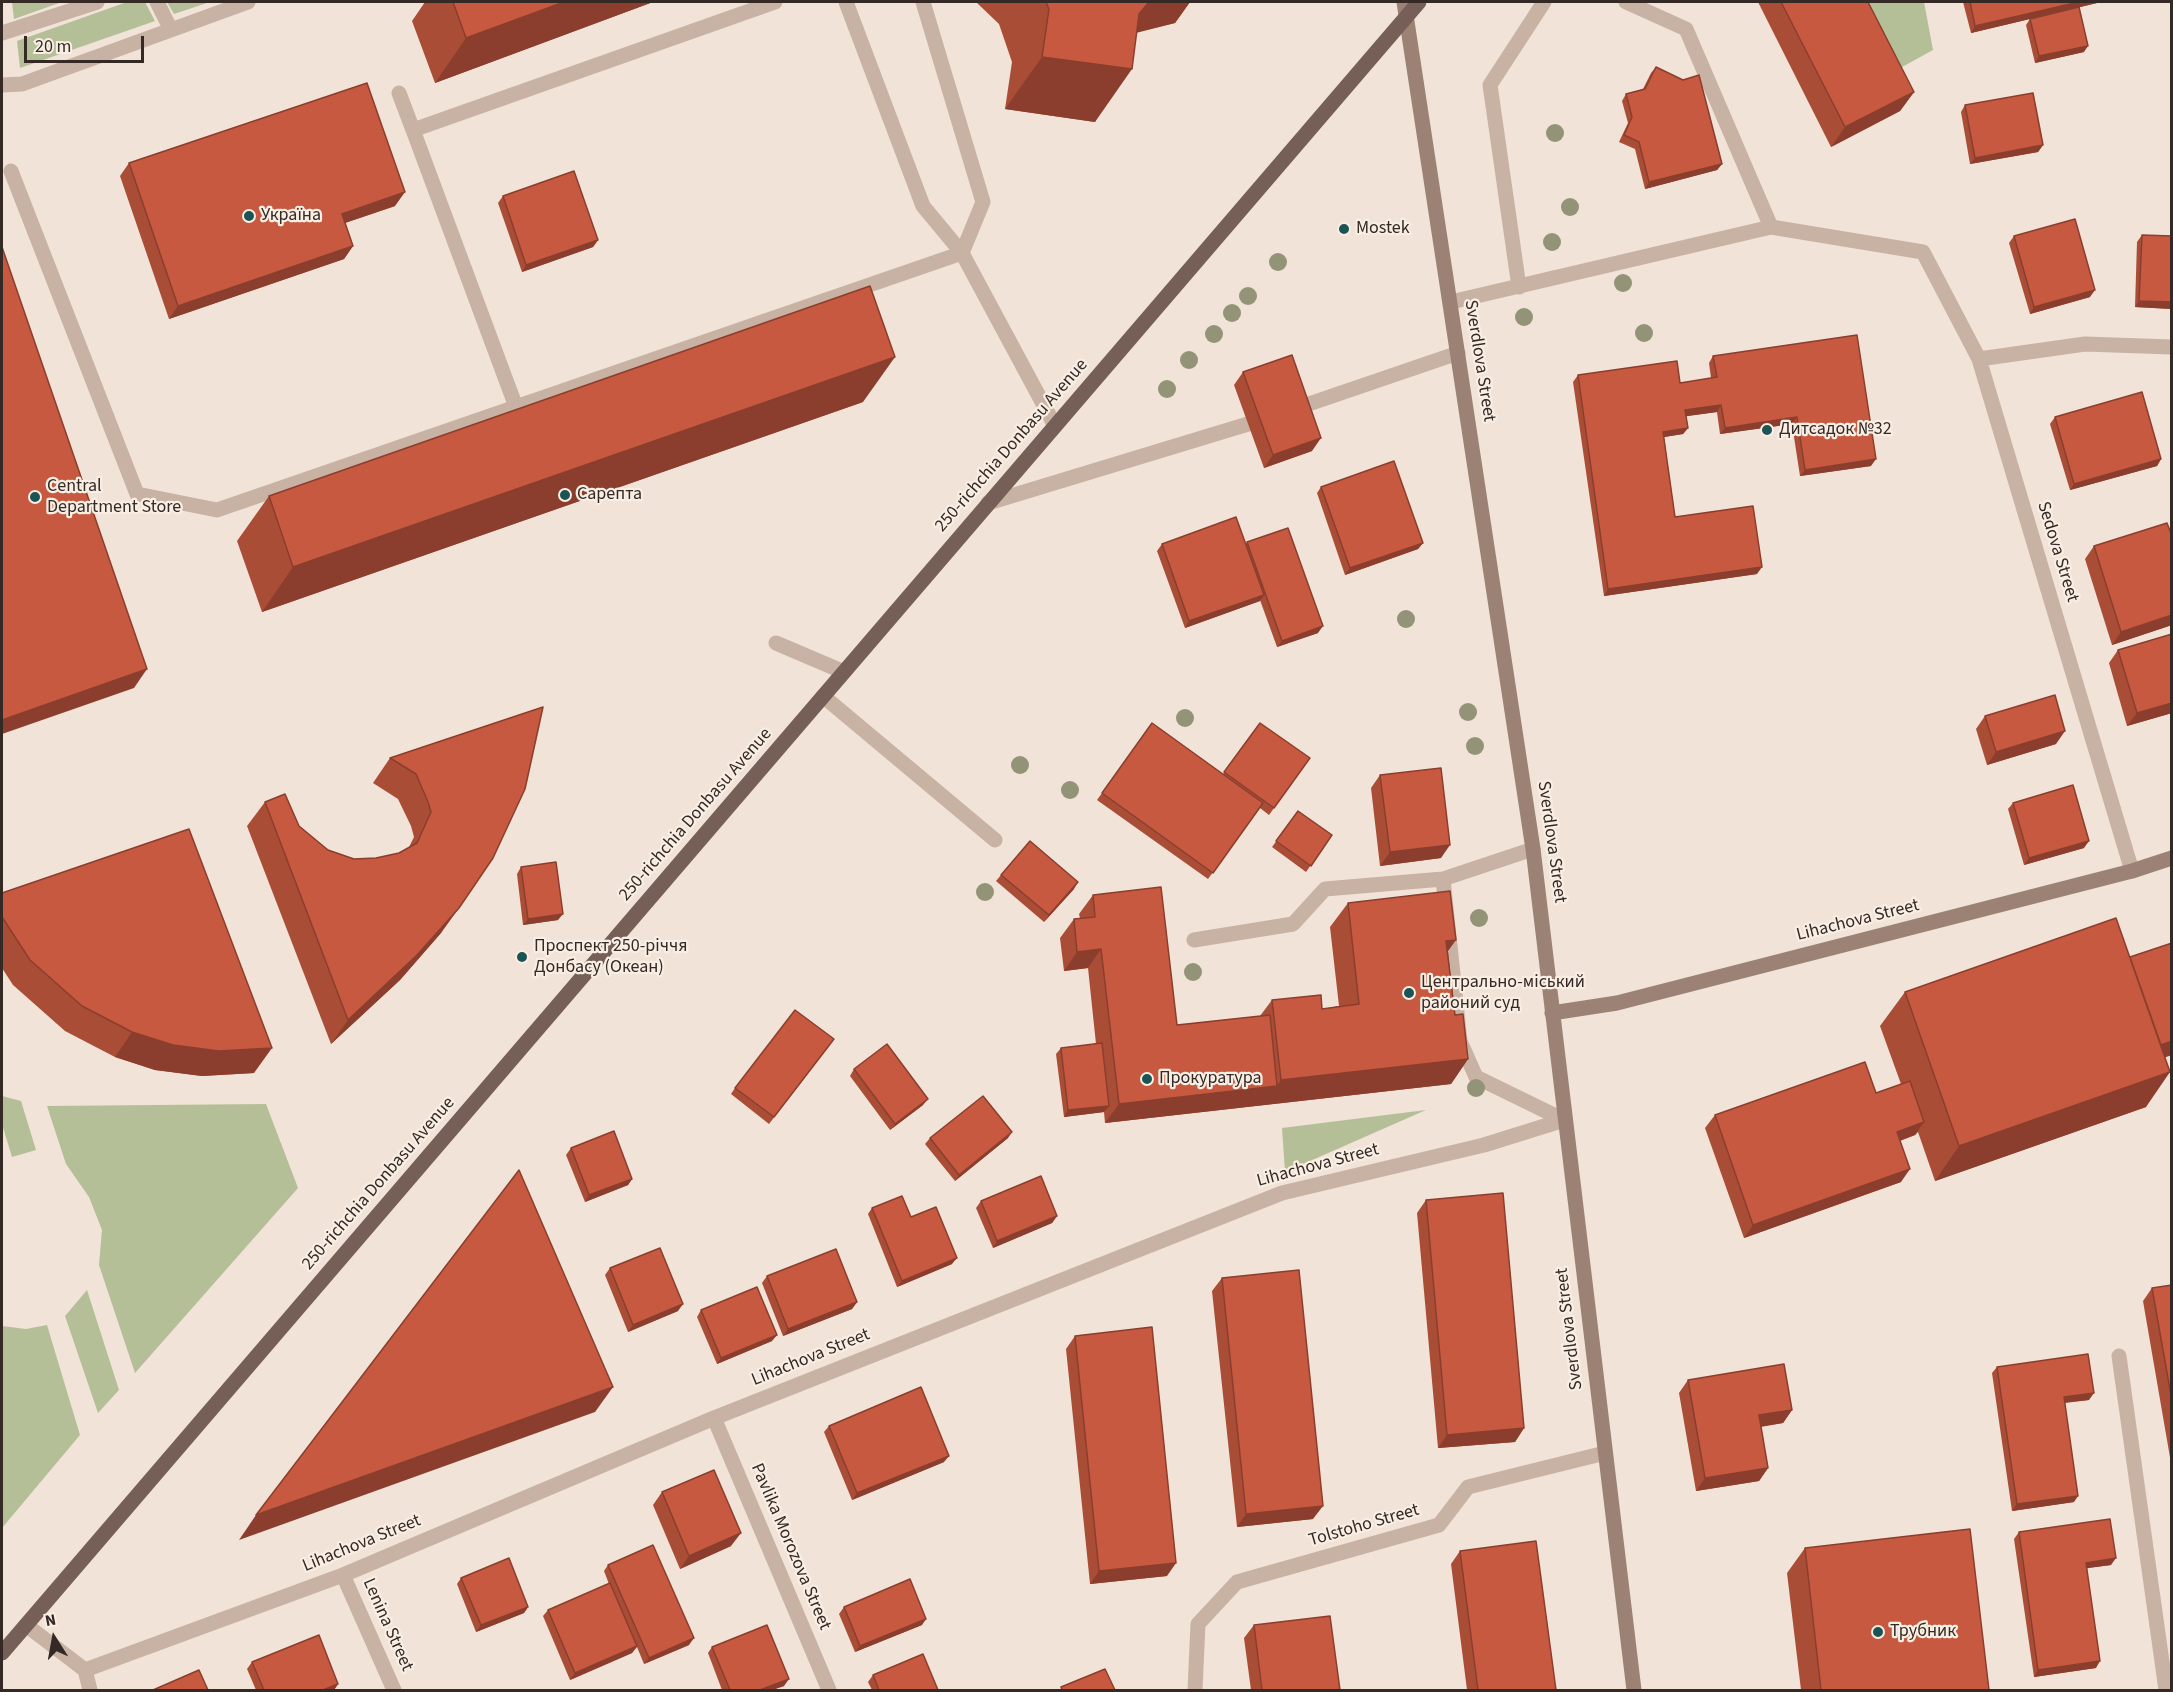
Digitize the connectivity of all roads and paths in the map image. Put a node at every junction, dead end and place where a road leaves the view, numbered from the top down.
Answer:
1 (97, 2) edge
2 (157, 2) edge
3 (248, 2) edge
4 (775, 2) edge
5 (846, 2) edge
6 (923, 2) edge
7 (1419, 2) edge
8 (1544, 2) edge
9 (1626, 2) edge
10 (1406, 9) edge
11 (171, 30) junction
12 (2, 33) edge
13 (2, 85) edge
14 (399, 93) dead end
15 (413, 130) junction
16 (11, 171) dead end
17 (1771, 227) junction
18 (962, 253) junction
19 (1519, 287) junction
20 (1451, 303) junction
21 (2172, 347) edge
22 (1458, 352) junction
23 (1979, 359) junction
24 (516, 407) junction
25 (1297, 408) edge
26 (1248, 424) dead end
27 (1055, 426) junction
28 (988, 503) junction
29 (776, 643) dead end
30 (844, 672) junction
31 (823, 696) junction
32 (995, 840) dead end
33 (1533, 849) junction
34 (2172, 858) edge
35 (2132, 871) junction
36 (1443, 879) junction
37 (1194, 940) dead end
38 (1552, 1013) junction
39 (1564, 1120) junction
40 (2120, 1356) dead end
41 (714, 1418) junction
42 (1605, 1452) junction
43 (343, 1575) junction
44 (26, 1625) junction
45 (2, 1653) edge
46 (85, 1670) junction
47 (90, 1690) edge
48 (394, 1690) edge
49 (830, 1690) edge
50 (1195, 1690) edge
51 (1634, 1690) edge
52 (2166, 1690) edge

1 - 12 street
2 - 11 street
3 - 11 street
4 - 15 street
5 - 18 street
6 - 18 street
7 - 10 main road, 250-richchia Donbasu Avenue
8 - 19 street
9 - 17 street
10 - 20 street, Sverdlova Street
10 - 27 main road, 250-richchia Donbasu Avenue
11 - 13 street
14 - 15 street
15 - 24 street
16 - 24 street
17 - 19 street
17 - 23 street, Sedova Street
18 - 24 street
18 - 27 street
19 - 20 street
20 - 22 street, Sverdlova Street
21 - 23 street
22 - 25 street
22 - 33 street, Sverdlova Street
23 - 35 street, Sedova Street
26 - 28 street
27 - 28 main road, 250-richchia Donbasu Avenue
28 - 30 main road, 250-richchia Donbasu Avenue
29 - 30 street
30 - 31 main road, 250-richchia Donbasu Avenue
31 - 32 street
31 - 44 main road, 250-richchia Donbasu Avenue
33 - 36 street
33 - 38 street, Sverdlova Street
34 - 35 street, Lihachova Street
35 - 38 street, Lihachova Street
36 - 37 street
36 - 39 street
38 - 39 street, Sverdlova Street
39 - 41 street, Lihachova Street
39 - 42 street, Sverdlova Street
40 - 52 street
41 - 43 street, Lihachova Street
41 - 49 street, Pavlika Morozova Street
42 - 50 street, Tolstoho Street
42 - 51 street, Sverdlova Street
43 - 46 street, Lihachova Street
43 - 48 street, Lenina Street
44 - 45 main road, 250-richchia Donbasu Avenue
44 - 46 street
46 - 47 street

